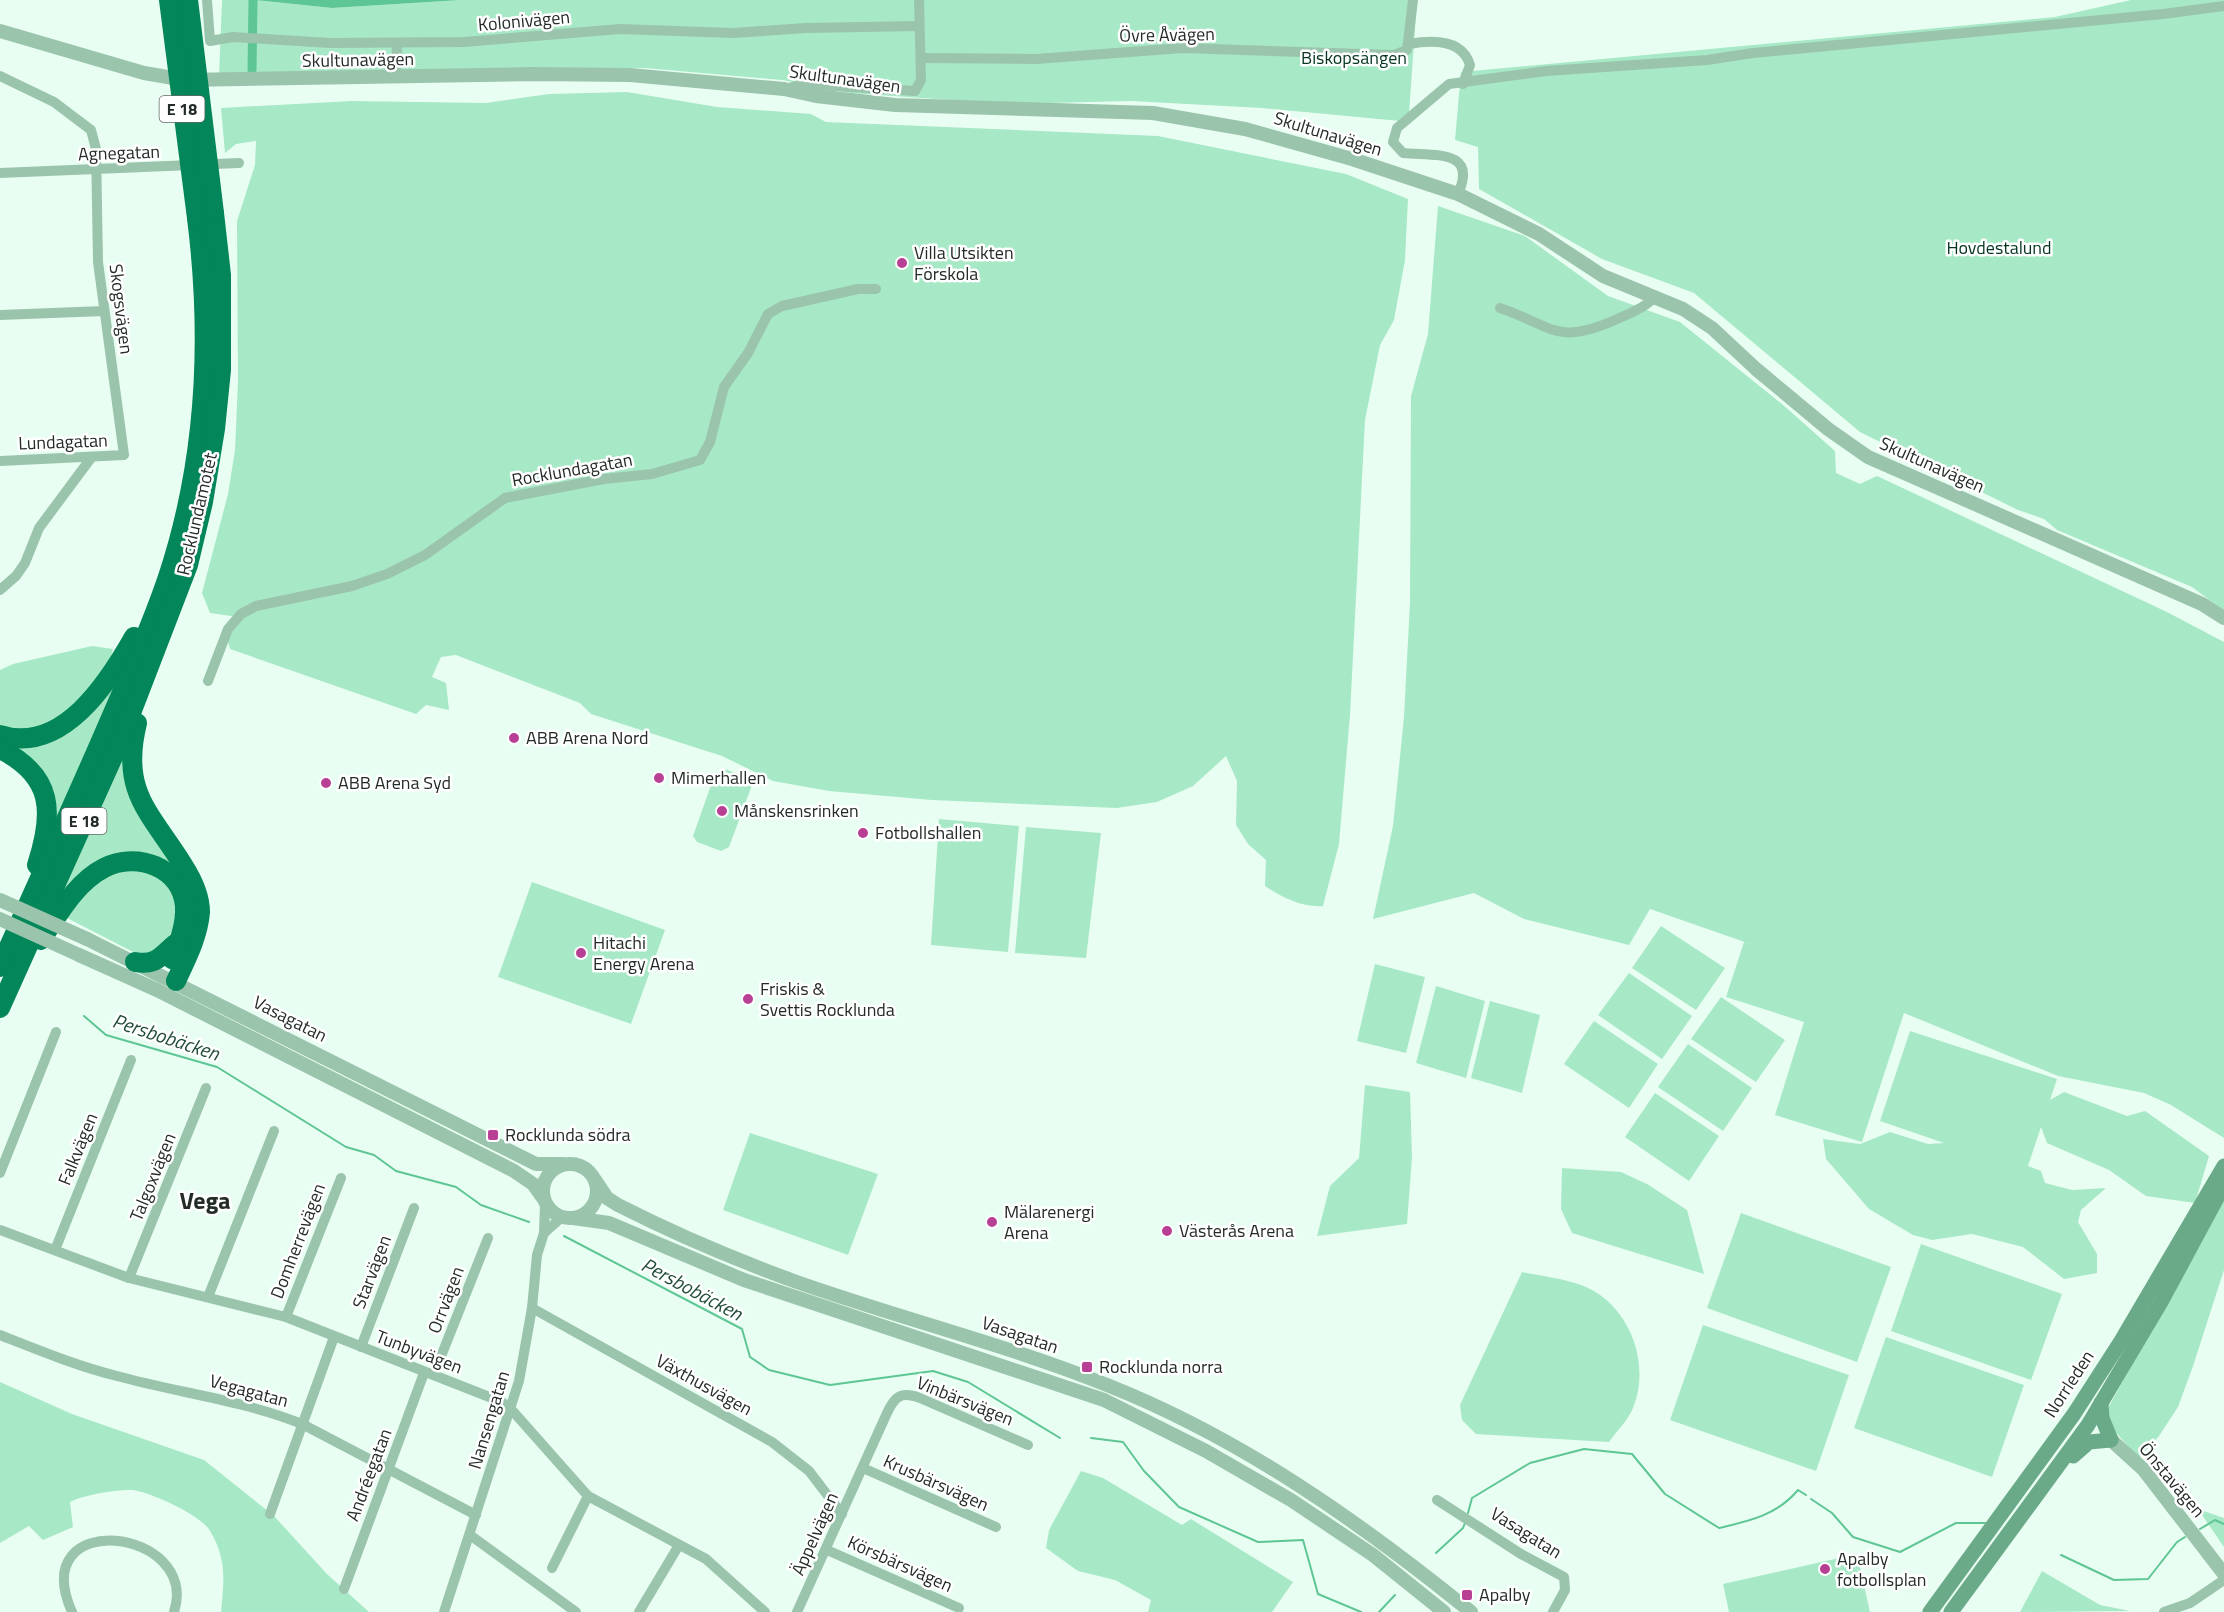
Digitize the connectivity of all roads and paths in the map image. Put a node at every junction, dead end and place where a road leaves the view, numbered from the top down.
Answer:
1 (169, 0) edge
2 (188, 0) edge
3 (207, 0) edge
4 (919, 0) edge
5 (1413, 0) edge
6 (2224, 6) edge
7 (919, 26) junction
8 (0, 31) edge
9 (397, 44) junction
10 (1409, 44) junction
11 (921, 58) junction
12 (0, 76) edge
13 (396, 78) junction
14 (1463, 84) junction
15 (786, 89) junction
16 (239, 164) dead end
17 (95, 170) junction
18 (0, 174) edge
19 (1458, 194) junction
20 (205, 216) junction
21 (876, 289) dead end
22 (1655, 297) junction
23 (1500, 308) dead end
24 (104, 311) junction
25 (0, 315) edge
26 (123, 451) joint
27 (92, 458) junction
28 (0, 460) edge
29 (0, 590) edge
30 (2224, 618) edge
31 (150, 642) junction
32 (138, 670) junction
33 (208, 681) dead end
34 (0, 735) edge
35 (0, 749) edge
36 (0, 900) edge
37 (0, 919) edge
38 (13, 939) junction
39 (180, 941) junction
40 (135, 962) junction
41 (9, 967) edge
42 (171, 986) junction
43 (0, 1008) edge
44 (56, 1032) dead end
45 (131, 1060) dead end
46 (206, 1088) dead end
47 (274, 1131) dead end
48 (563, 1164) junction
49 (2224, 1166) edge
50 (0, 1173) edge
51 (341, 1178) dead end
52 (595, 1180) junction
53 (2224, 1185) edge
54 (544, 1201) junction
55 (414, 1208) dead end
56 (568, 1218) junction
57 (0, 1230) edge
58 (544, 1233) junction
59 (488, 1238) dead end
60 (55, 1250) junction
61 (129, 1278) junction
62 (208, 1297) junction
63 (532, 1308) junction
64 (286, 1317) junction
65 (0, 1335) edge
66 (334, 1336) junction
67 (360, 1347) junction
68 (429, 1373) junction
69 (2101, 1403) junction
70 (511, 1409) junction
71 (2074, 1414) junction
72 (302, 1424) junction
73 (2088, 1425) junction
74 (2111, 1440) junction
75 (1029, 1445) dead end
76 (389, 1468) junction
77 (863, 1468) junction
78 (2055, 1471) junction
79 (588, 1496) junction
80 (1437, 1500) dead end
81 (270, 1514) dead end
82 (842, 1514) junction
83 (476, 1515) junction
84 (996, 1527) dead end
85 (470, 1535) junction
86 (679, 1545) junction
87 (827, 1550) junction
88 (552, 1568) dead end
89 (2224, 1575) edge
90 (2224, 1580) edge
91 (344, 1589) dead end
92 (959, 1608) dead end
93 (72, 1612) edge
94 (174, 1612) edge
95 (444, 1612) edge
96 (576, 1612) edge
97 (639, 1612) edge
98 (765, 1612) edge
99 (797, 1612) edge
100 (1444, 1612) edge
101 (1471, 1612) edge
102 (1553, 1612) edge
103 (1930, 1612) edge
104 (1951, 1612) edge
105 (2164, 1612) edge

1 - 20 highway, E 18, bridge
2 - 20 highway, E 18, bridge
3 - 9 street, Kolonivägen
4 - 7 street
5 - 10 street
6 - 14 street
7 - 9 street, Kolonivägen
7 - 11 street
8 - 13 street, Skultunavägen
9 - 13 street
10 - 11 street, Övre Åvägen
10 - 14 street
11 - 15 street
12 - 17 street, Skogsvägen
13 - 15 street, Skultunavägen
14 - 19 street
15 - 19 street, Skultunavägen
16 - 17 street, Agnegatan
17 - 18 street, Agnegatan
17 - 24 street, Skogsvägen
19 - 22 street, Skultunavägen
20 - 31 highway, E 18
20 - 31 highway, Rocklundamotet / E 18
21 - 33 street, Rocklundagatan
22 - 23 street
22 - 30 street, Skultunavägen
24 - 25 street
24 - 26 street, Skogsvägen
26 - 27 street, Lundagatan
27 - 28 street, Lundagatan
27 - 29 street
31 - 32 highway, E 18
31 - 32 highway, E 18
32 - 34 highway, E 18
32 - 38 highway, E 18
32 - 41 highway, E 18
32 - 42 highway, E 18
35 - 38 highway, E 18
36 - 40 street, Vasagatan, bridge
37 - 42 street, Vasagatan, bridge
38 - 41 highway, E 18
39 - 40 highway
39 - 41 highway, E 18
39 - 42 highway, E 18
40 - 42 street, Vasagatan
41 - 43 highway, E 18
42 - 48 street, Vasagatan
42 - 54 street, Vasagatan
44 - 50 street
45 - 60 street, Falkvägen
46 - 61 street, Talgoxvägen
47 - 62 street
48 - 52 street
48 - 54 street
49 - 71 main road, Norrleden
51 - 64 street, Domherrevägen
52 - 56 street
52 - 101 street, Vasagatan
53 - 69 main road, Norrleden
54 - 56 street
54 - 58 street, Nansengatan
55 - 67 street, Starvägen
56 - 58 street
56 - 100 street, Vasagatan
57 - 60 street, Tunbyvägen
58 - 63 street, Nansengatan
59 - 68 street, Orrvägen
60 - 61 street, Tunbyvägen
61 - 62 street, Tunbyvägen
62 - 64 street, Tunbyvägen
63 - 70 street, Nansengatan
63 - 82 street, Växthusvägen
64 - 66 street, Tunbyvägen
65 - 72 street, Vegagatan
66 - 67 street, Tunbyvägen
66 - 72 street
67 - 68 street, Tunbyvägen
68 - 70 street, Tunbyvägen
68 - 76 street, Andréegatan
69 - 73 main road, Norrleden
69 - 74 main road
70 - 79 street, Tunbyvägen
70 - 83 street, Nansengatan
71 - 73 main road
71 - 103 main road, Norrleden
72 - 76 street, Vegagatan
72 - 81 street
73 - 74 main road
73 - 78 main road, Norrleden
74 - 78 main road
74 - 89 street, Önstavägen
75 - 77 street, Vinbärsvägen
76 - 83 street, Vegagatan
76 - 91 street, Andréegatan
77 - 82 street, Äppelvägen
77 - 84 street, Krusbärsvägen
78 - 104 main road, Norrleden
79 - 86 street, Tunbyvägen
79 - 88 street
80 - 102 street, Vasagatan
82 - 87 street, Äppelvägen
83 - 85 street, Nansengatan
85 - 95 street, Nansengatan
85 - 96 street
86 - 97 street
86 - 98 street, Tunbyvägen
87 - 92 street, Körsbärsvägen
87 - 99 street, Äppelvägen
90 - 105 street
93 - 94 street

